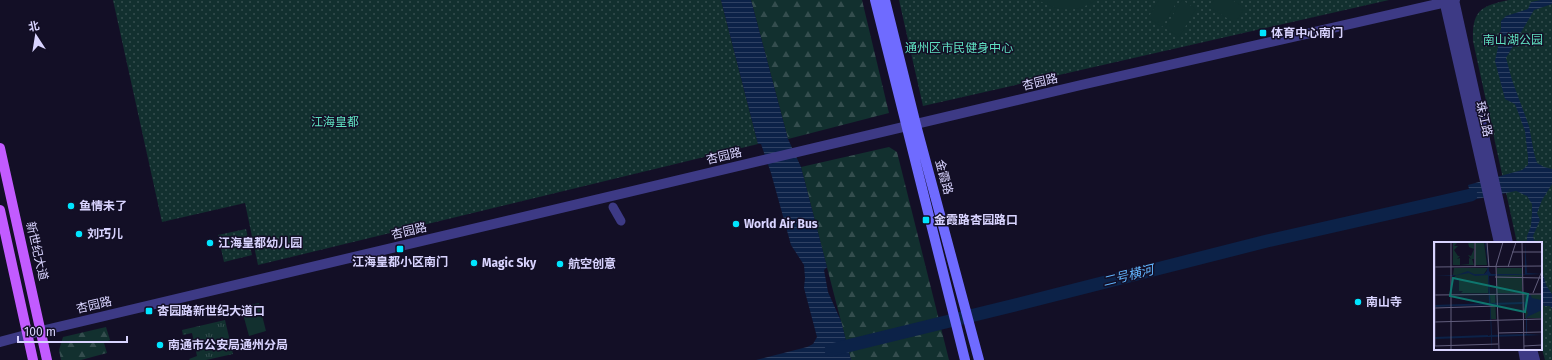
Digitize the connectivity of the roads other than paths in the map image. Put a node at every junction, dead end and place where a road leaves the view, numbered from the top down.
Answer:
1 (875, 0) edge
2 (885, 0) edge
3 (1450, 1) edge
4 (916, 125) junction
5 (906, 127) junction
6 (0, 148) edge
7 (1494, 201) junction
8 (613, 207) dead end
9 (0, 210) edge
10 (621, 221) dead end
11 (1499, 242) edge
12 (1508, 242) edge
13 (41, 331) junction
14 (28, 335) junction
15 (0, 342) edge
16 (1523, 350) edge
17 (1532, 350) edge
18 (33, 360) edge
19 (47, 360) edge
20 (965, 360) edge
21 (979, 360) edge
22 (1525, 360) edge
23 (1535, 360) edge

1 - 5 main road, 金霞路
2 - 4 main road, 金霞路
3 - 4 street, 杏园路
3 - 7 street, 珠江路
4 - 5 street, 杏园路
4 - 21 main road, 金霞路
5 - 13 street, 杏园路
5 - 20 main road, 金霞路
6 - 13 main road, 新世纪大道
7 - 11 street, 珠江路
7 - 12 street, 珠江路
8 - 10 street
9 - 14 main road
13 - 14 street, 杏园路
13 - 19 main road, 新世纪大道
14 - 15 street, 杏园路
14 - 18 main road
16 - 22 street
17 - 23 street

